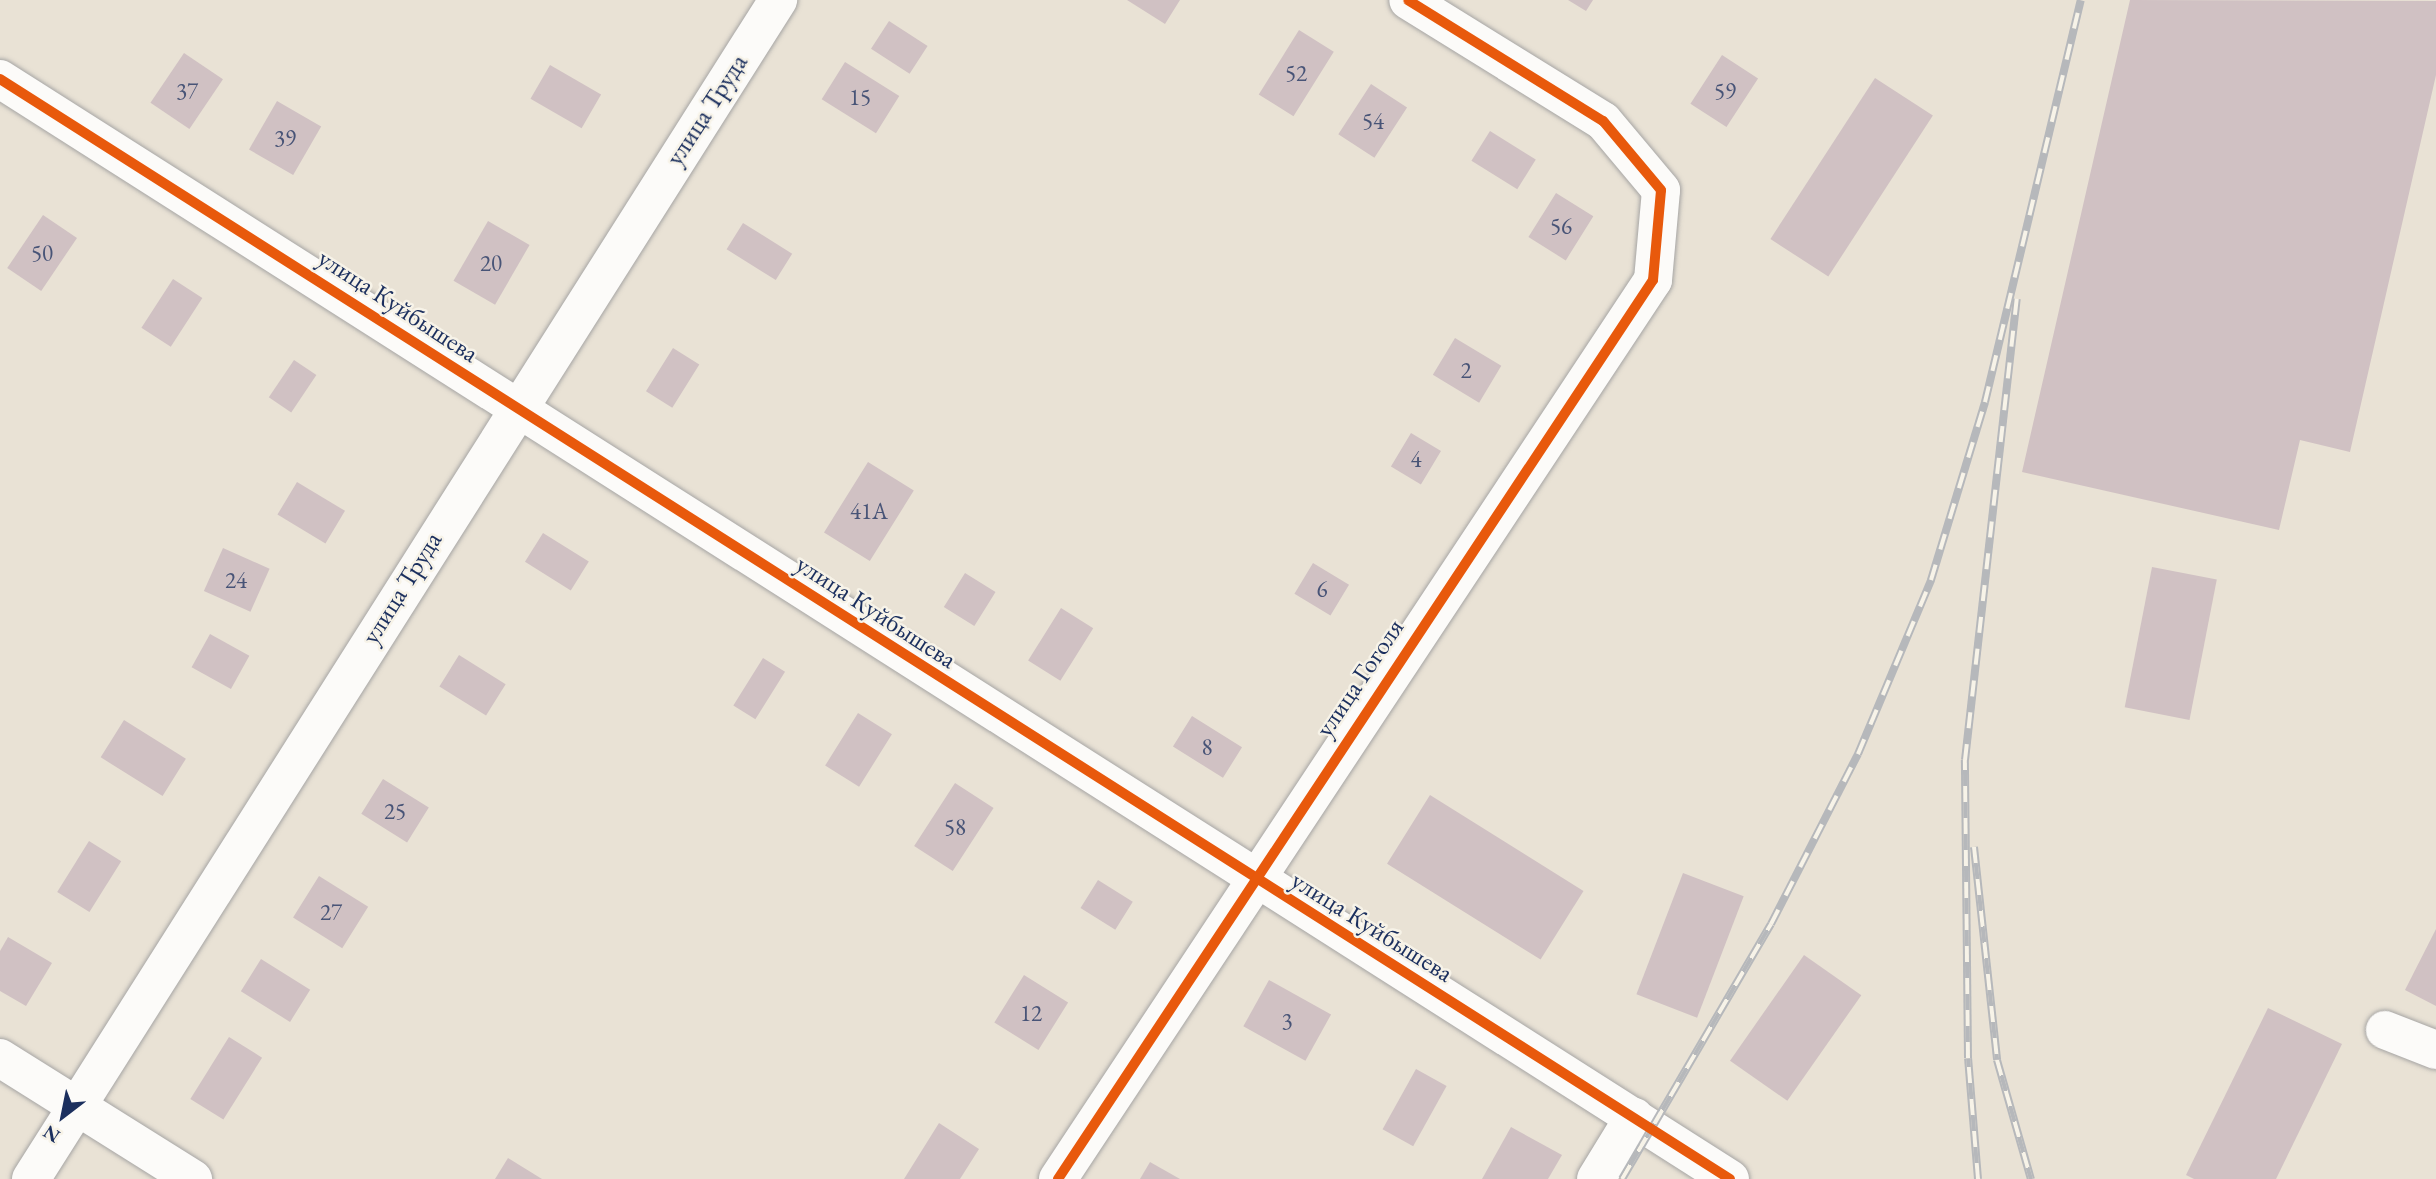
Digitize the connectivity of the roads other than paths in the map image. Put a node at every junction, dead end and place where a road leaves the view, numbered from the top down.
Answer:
1 (778, 0) edge
2 (1408, 0) edge
3 (0, 79) edge
4 (515, 408) junction
5 (1253, 880) junction
6 (2385, 1030) dead end
7 (2436, 1050) edge
8 (0, 1058) edge
9 (77, 1105) junction
10 (1634, 1117) junction
11 (31, 1179) edge
12 (193, 1179) edge
13 (1058, 1179) edge
14 (1596, 1179) edge
15 (1730, 1179) edge

1 - 4 street, улица Труда
2 - 5 street, улица Гоголя
3 - 4 street, улица Куйбышева
4 - 5 street, улица Куйбышева
4 - 9 street, улица Труда
5 - 10 street, улица Куйбышева
5 - 13 street, улица Гоголя
6 - 7 street
8 - 9 street
9 - 11 street, улица Труда
9 - 12 street
10 - 14 street
10 - 15 street, улица Куйбышева

